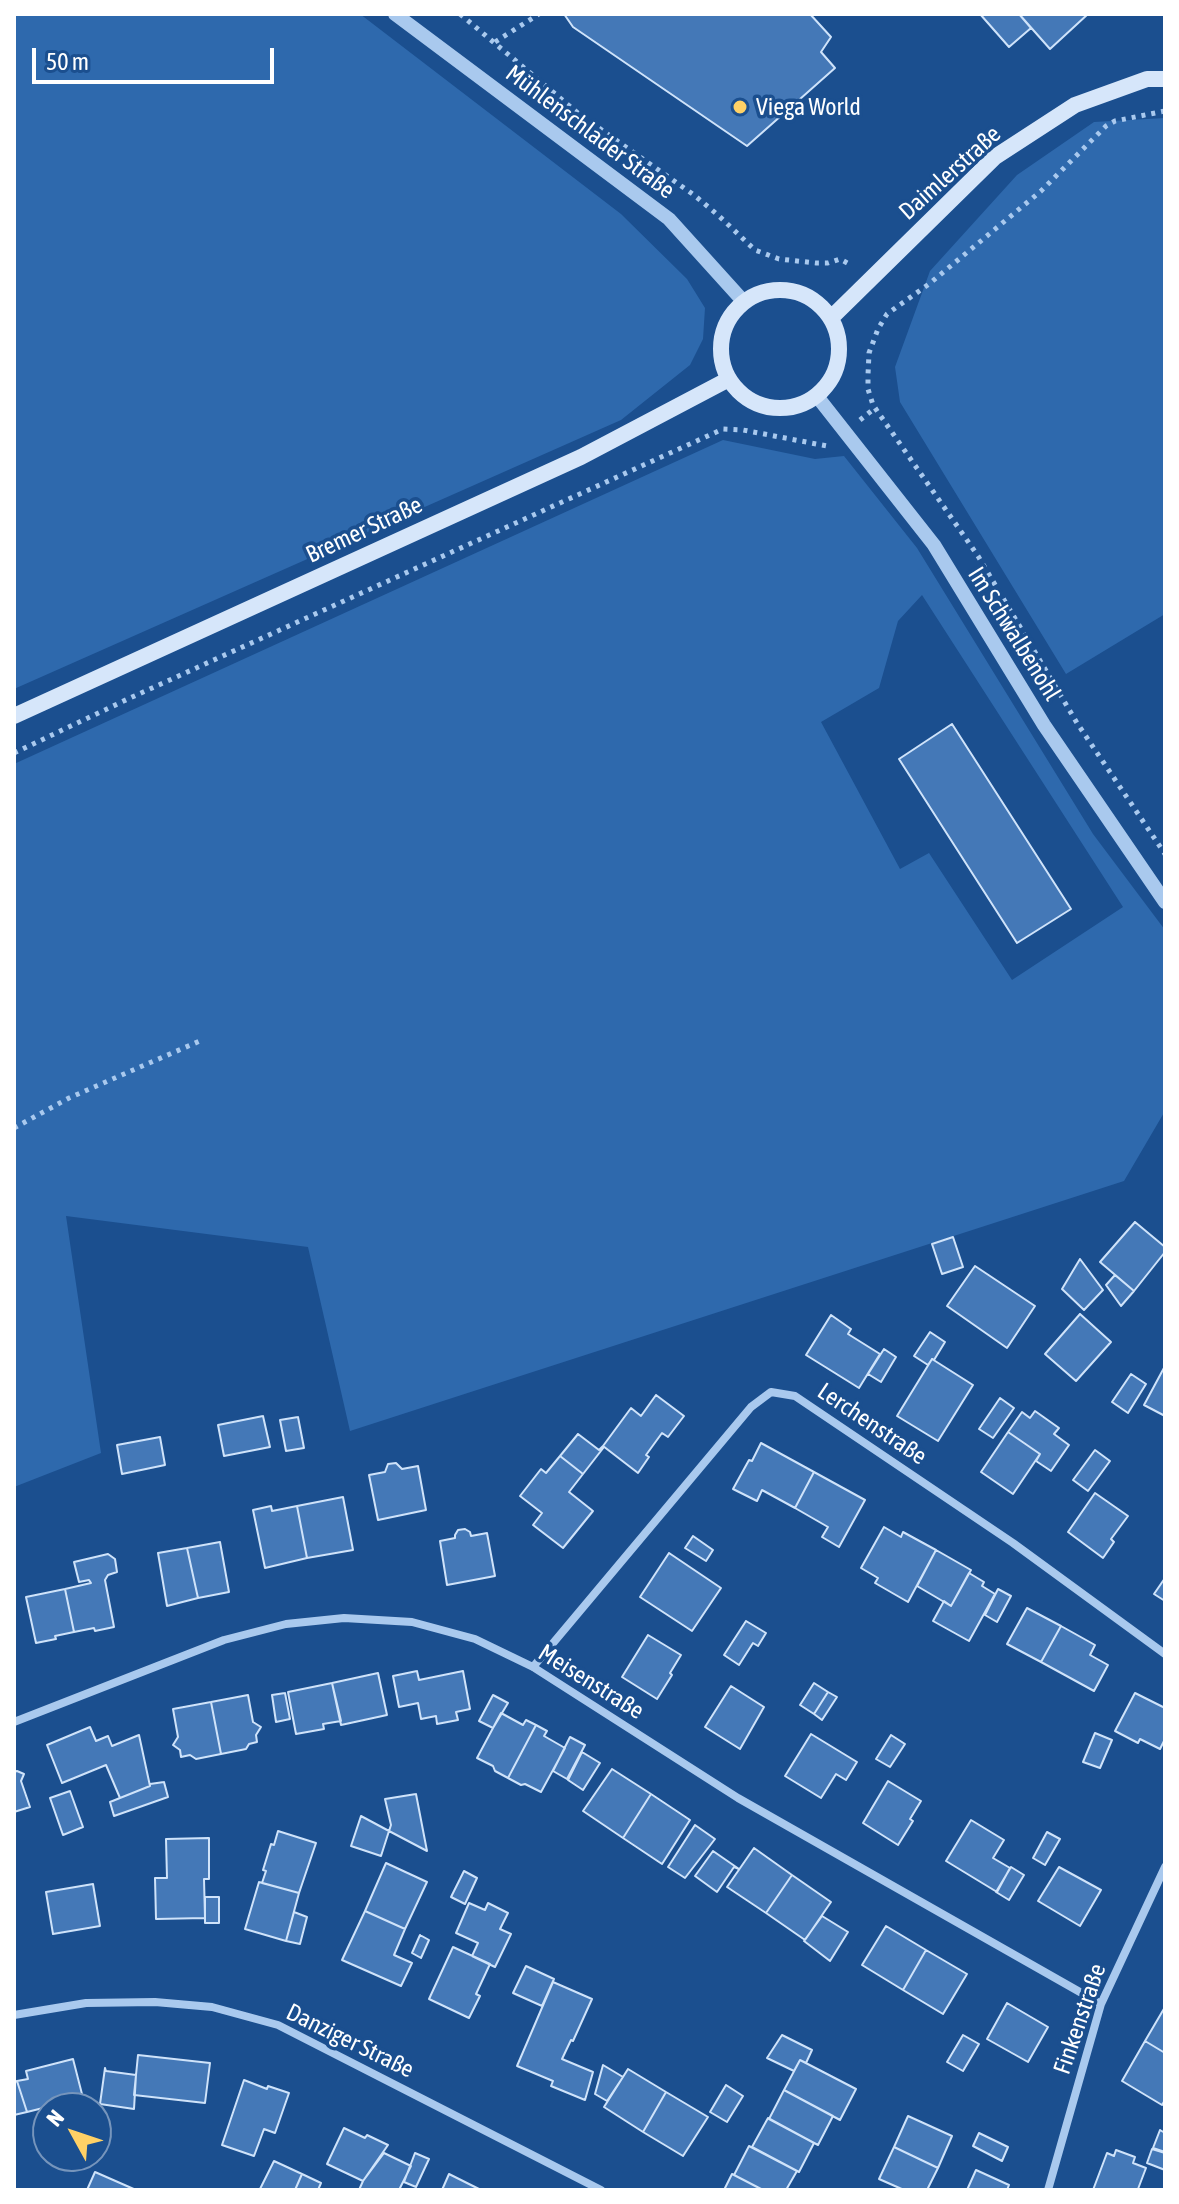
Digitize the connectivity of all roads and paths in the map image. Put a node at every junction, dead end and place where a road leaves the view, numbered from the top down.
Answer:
1 (395, 14) edge
2 (460, 14) edge
3 (539, 14) edge
4 (495, 42) junction
5 (1165, 79) edge
6 (1165, 111) edge
7 (866, 284) junction
8 (744, 302) junction
9 (887, 314) junction
10 (831, 318) junction
11 (729, 379) junction
12 (816, 395) junction
13 (875, 408) junction
14 (846, 432) junction
15 (14, 716) edge
16 (14, 753) edge
17 (1165, 854) edge
18 (1165, 902) edge
19 (202, 1040) dead end
20 (14, 1128) edge
21 (1165, 1654) edge
22 (533, 1667) junction
23 (14, 1722) edge
24 (1165, 1867) edge
25 (1101, 2004) junction
26 (14, 2015) edge
27 (598, 2189) edge
28 (1048, 2190) edge

1 - 8 street, Mühlenschlader Straße
2 - 4 path
3 - 4 path
4 - 7 path
5 - 7 main road, Daimlerstraße
6 - 9 path
7 - 9 path
7 - 10 main road, Daimlerstraße
8 - 10 main road
8 - 11 main road
9 - 13 path
10 - 12 main road
11 - 12 main road
11 - 15 main road, Bremer Straße
12 - 14 street, Im Schwalbenohl
13 - 14 path
13 - 17 path
14 - 16 path
14 - 18 street, Im Schwalbenohl
19 - 20 path
21 - 22 street, Lerchenstraße
22 - 23 street, Meisenstraße
22 - 25 street, Meisenstraße
24 - 25 street, Finkenstraße
25 - 28 street, Finkenstraße
26 - 27 street, Danziger Straße

